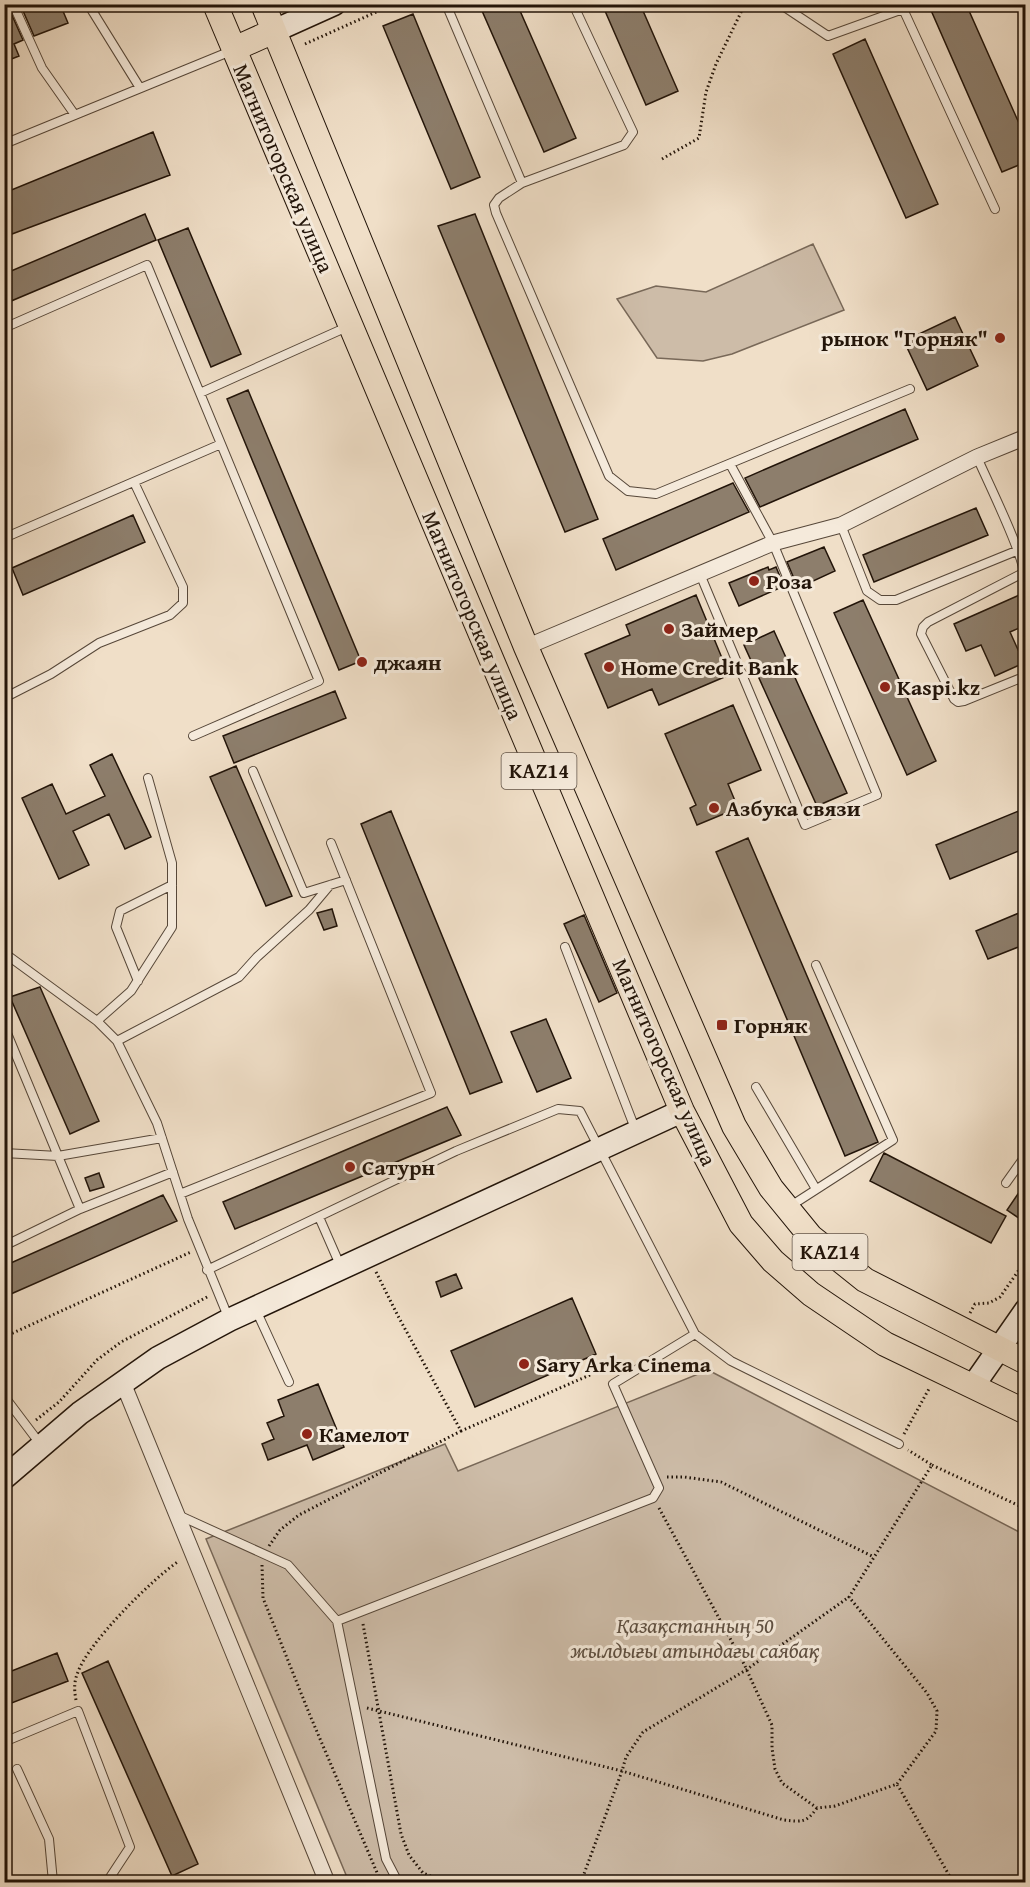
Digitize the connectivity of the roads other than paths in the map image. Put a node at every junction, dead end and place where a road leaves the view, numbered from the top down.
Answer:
1 (13, 4) edge
2 (88, 4) edge
3 (215, 4) edge
4 (263, 4) edge
5 (334, 4) edge
6 (446, 4) edge
7 (573, 4) edge
8 (780, 4) edge
9 (913, 4) edge
10 (902, 7) edge
11 (274, 31) junction
12 (234, 49) junction
13 (140, 88) junction
14 (75, 115) junction
15 (4, 144) edge
16 (522, 183) junction
17 (995, 209) dead end
18 (351, 325) junction
19 (4, 328) edge
20 (910, 389) dead end
21 (200, 393) junction
22 (1026, 437) edge
23 (221, 444) junction
24 (977, 457) junction
25 (730, 464) junction
26 (134, 482) junction
27 (842, 525) junction
28 (4, 538) edge
29 (773, 543) junction
30 (1022, 549) edge
31 (700, 574) junction
32 (526, 647) junction
33 (1026, 676) edge
34 (4, 698) edge
35 (193, 736) dead end
36 (253, 771) dead end
37 (148, 777) dead end
38 (331, 843) dead end
39 (346, 880) junction
40 (172, 885) junction
41 (330, 885) junction
42 (565, 947) dead end
43 (5, 954) edge
44 (816, 965) dead end
45 (138, 981) junction
46 (97, 1021) junction
47 (4, 1026) edge
48 (117, 1041) junction
49 (756, 1087) dead end
50 (682, 1111) junction
51 (636, 1132) junction
52 (162, 1138) junction
53 (600, 1149) junction
54 (4, 1153) edge
55 (1026, 1155) edge
56 (58, 1156) junction
57 (173, 1172) junction
58 (1006, 1183) dead end
59 (816, 1189) junction
60 (180, 1194) junction
61 (788, 1208) junction
62 (80, 1209) junction
63 (319, 1217) junction
64 (4, 1246) edge
65 (342, 1268) junction
66 (207, 1270) junction
67 (255, 1308) junction
68 (1026, 1310) edge
69 (229, 1320) junction
70 (695, 1334) junction
71 (999, 1348) junction
72 (1026, 1362) edge
73 (289, 1382) dead end
74 (123, 1383) junction
75 (973, 1386) junction
76 (4, 1396) edge
77 (1026, 1412) edge
78 (899, 1444) road end
79 (42, 1446) junction
80 (4, 1478) edge
81 (177, 1514) junction
82 (337, 1621) junction
83 (4, 1742) edge
84 (17, 1769) dead end
85 (53, 1882) edge
86 (107, 1882) edge
87 (327, 1882) edge
88 (398, 1882) edge

1 - 14 lane
2 - 13 lane
3 - 12 main road, Магнитогорская улица / KAZ14
4 - 11 main road, Магнитогорская улица / KAZ14
5 - 11 street
6 - 16 lane
7 - 16 lane
8 - 10 lane
9 - 10 lane
10 - 17 lane
11 - 12 main road
11 - 32 main road, Магнитогорская улица / KAZ14
12 - 13 lane
12 - 18 main road, Магнитогорская улица / KAZ14
13 - 14 lane
14 - 15 lane
16 - 25 lane
18 - 21 lane
18 - 50 main road, Магнитогорская улица / KAZ14
19 - 21 lane
20 - 25 lane
21 - 23 lane
22 - 24 street
23 - 26 lane
23 - 35 lane
24 - 27 street
24 - 30 lane
25 - 29 lane
26 - 28 lane
26 - 34 lane
27 - 29 street
27 - 30 lane
29 - 31 street
29 - 31 lane
30 - 33 lane
31 - 32 street
32 - 61 main road, Магнитогорская улица / KAZ14
36 - 41 lane
37 - 40 lane
38 - 39 lane
39 - 41 lane
39 - 60 lane
40 - 45 lane
40 - 45 lane
41 - 48 lane
42 - 51 lane
43 - 46 lane
44 - 59 lane
45 - 46 lane
46 - 48 lane
47 - 56 lane
48 - 52 lane
49 - 59 lane
50 - 51 street
50 - 75 main road, Магнитогорская улица / KAZ14
51 - 53 street
52 - 56 lane
52 - 57 lane
53 - 63 lane
53 - 65 street
53 - 70 lane
54 - 56 lane
55 - 58 lane
56 - 62 lane
57 - 60 lane
57 - 62 lane
59 - 61 lane
60 - 66 lane
61 - 71 main road, Магнитогорская улица / KAZ14
62 - 64 lane
63 - 65 lane
63 - 66 lane
65 - 67 street
66 - 69 lane
67 - 69 street
67 - 73 lane
68 - 71 street
69 - 74 street
70 - 78 lane
70 - 82 lane
71 - 72 main road, Магнитогорская улица / KAZ14
71 - 75 street
74 - 79 street
74 - 81 street
75 - 77 main road, Магнитогорская улица / KAZ14
76 - 79 lane
79 - 80 street
81 - 82 lane
81 - 87 street
82 - 88 lane
83 - 86 lane
84 - 85 lane

